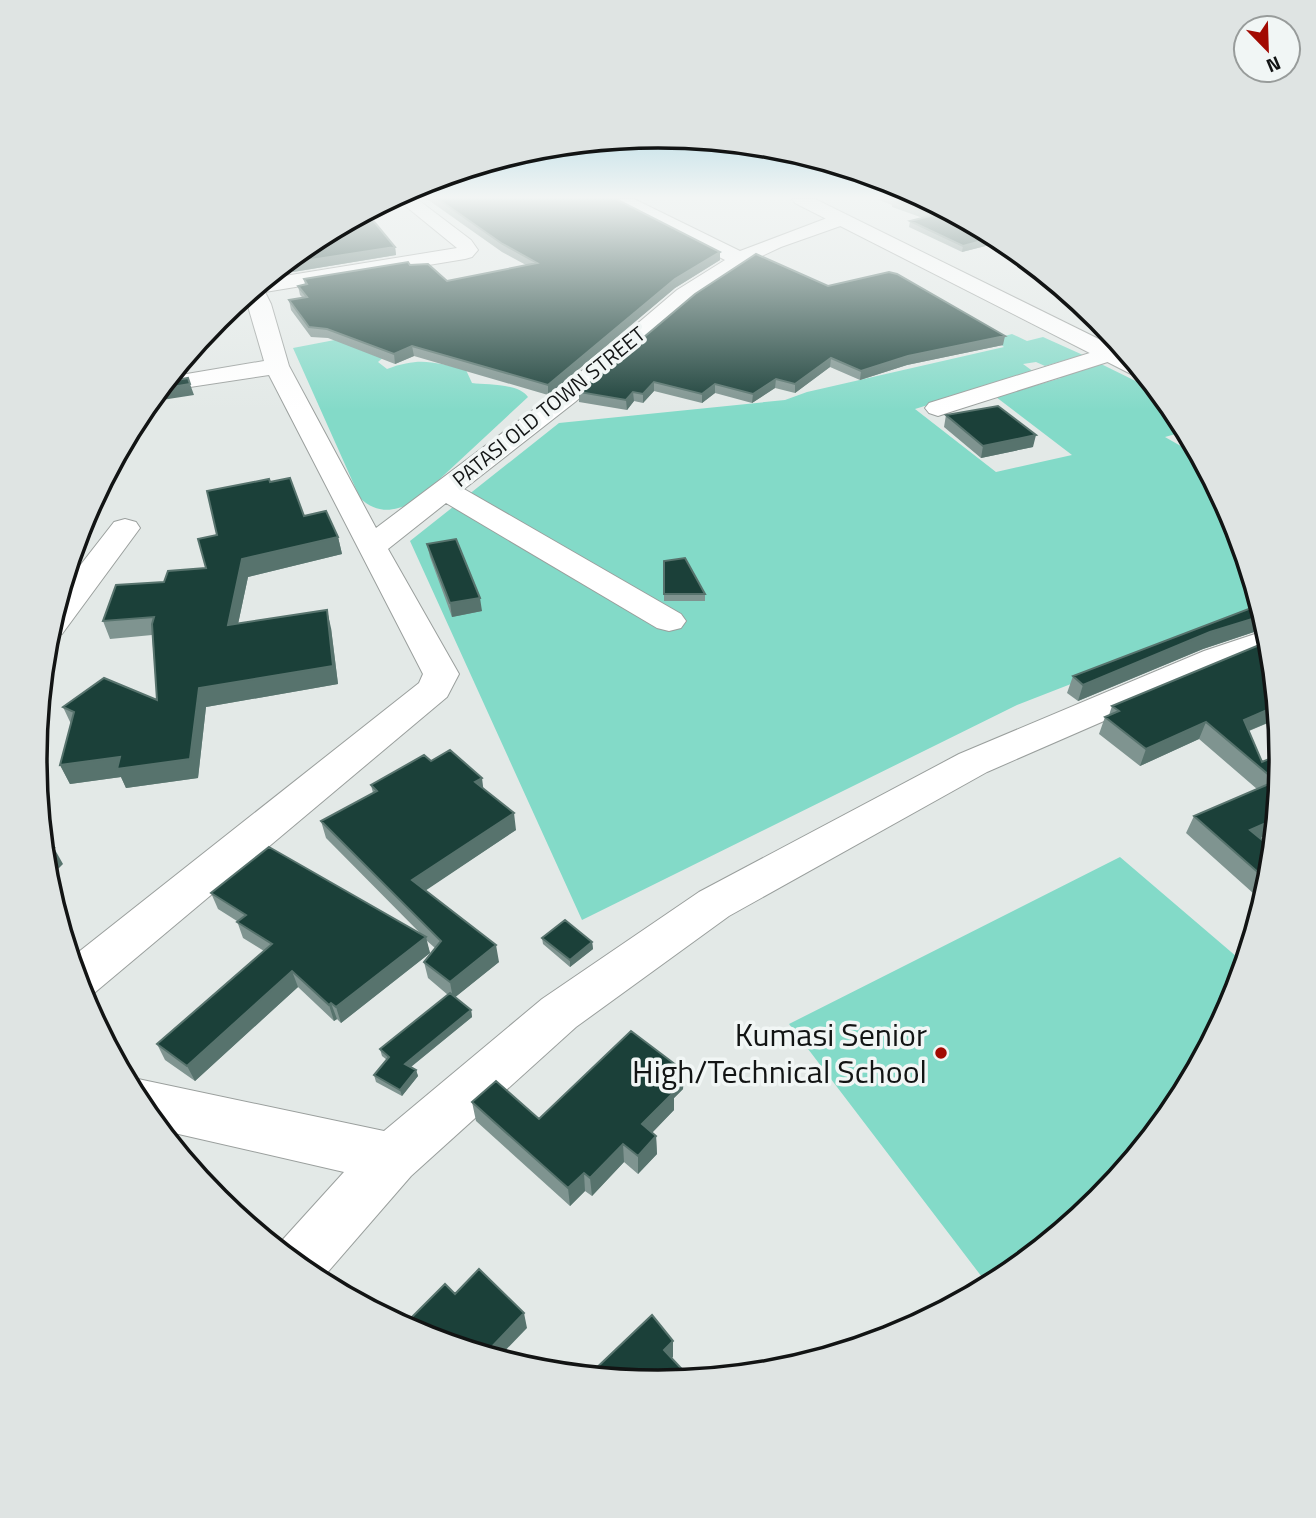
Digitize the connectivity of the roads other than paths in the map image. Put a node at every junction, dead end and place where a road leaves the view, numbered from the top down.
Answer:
1 (363, 270) edge
2 (722, 270) edge
3 (943, 270) edge
4 (273, 285) edge
5 (258, 298) edge
6 (1109, 354) junction
7 (1120, 359) edge
8 (277, 366) junction
9 (176, 384) edge
10 (938, 408) dead end
11 (445, 490) junction
12 (125, 528) dead end
13 (371, 547) junction
14 (67, 604) edge
15 (669, 621) dead end
16 (1258, 644) edge
17 (86, 972) edge
18 (155, 1106) edge
19 (392, 1158) junction
20 (304, 1257) edge

1 - 4 main road
2 - 11 main road, PATASI OLD TOWN STREET
3 - 6 main road
5 - 8 main road
6 - 7 main road
6 - 10 main road
8 - 9 main road
8 - 13 main road
11 - 13 main road, PATASI OLD TOWN STREET
11 - 15 main road
12 - 14 main road
13 - 17 main road
16 - 19 main road
18 - 19 main road
19 - 20 main road

